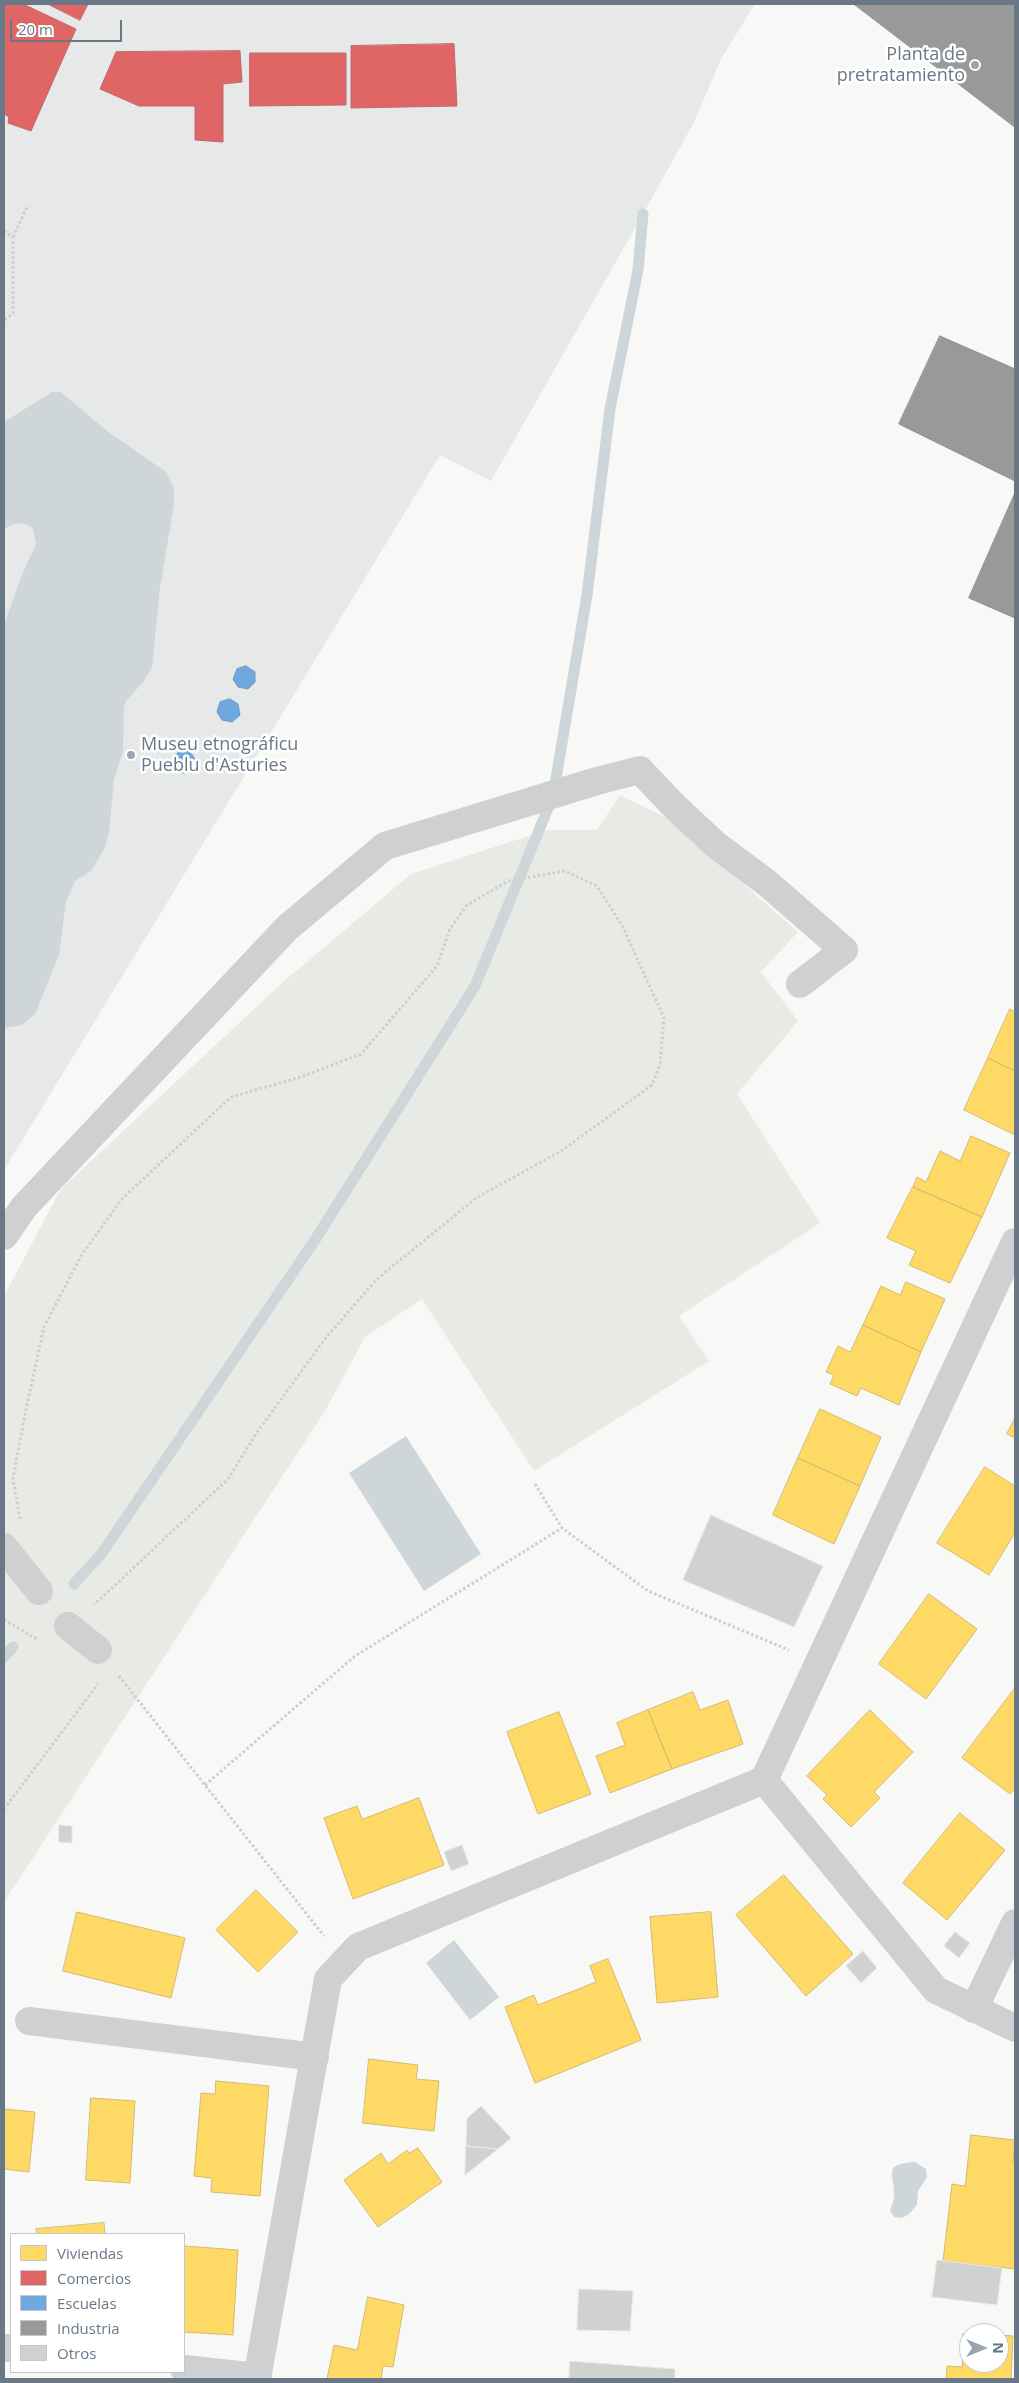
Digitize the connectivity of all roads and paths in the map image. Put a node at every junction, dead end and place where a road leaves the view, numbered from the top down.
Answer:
1 (28, 206) dead end
2 (4, 231) edge
3 (13, 237) junction
4 (4, 320) edge
5 (800, 984) dead end
6 (4, 1236) edge
7 (1015, 1242) edge
8 (536, 1484) dead end
9 (21, 1525) dead end
10 (562, 1528) junction
11 (4, 1547) edge
12 (39, 1591) dead end
13 (69, 1627) joint
14 (98, 1650) joint
15 (819, 1662) junction
16 (116, 1672) junction
17 (764, 1780) junction
18 (205, 1785) junction
19 (4, 1809) edge
20 (1015, 1923) edge
21 (346, 1960) junction
22 (974, 2009) junction
23 (29, 2021) dead end
24 (1015, 2028) edge
25 (314, 2057) junction
26 (185, 2369) edge
27 (258, 2378) edge

1 - 3 path
2 - 3 path
3 - 4 path
5 - 6 lane
7 - 15 lane
8 - 10 path
9 - 13 path
10 - 15 path
10 - 18 path
11 - 12 lane
13 - 14 lane
14 - 16 path
15 - 17 lane
16 - 18 path
16 - 19 path
17 - 21 lane
17 - 22 lane
18 - 21 path
20 - 22 lane
21 - 25 lane
22 - 24 lane
23 - 25 lane
25 - 27 lane
26 - 27 lane

